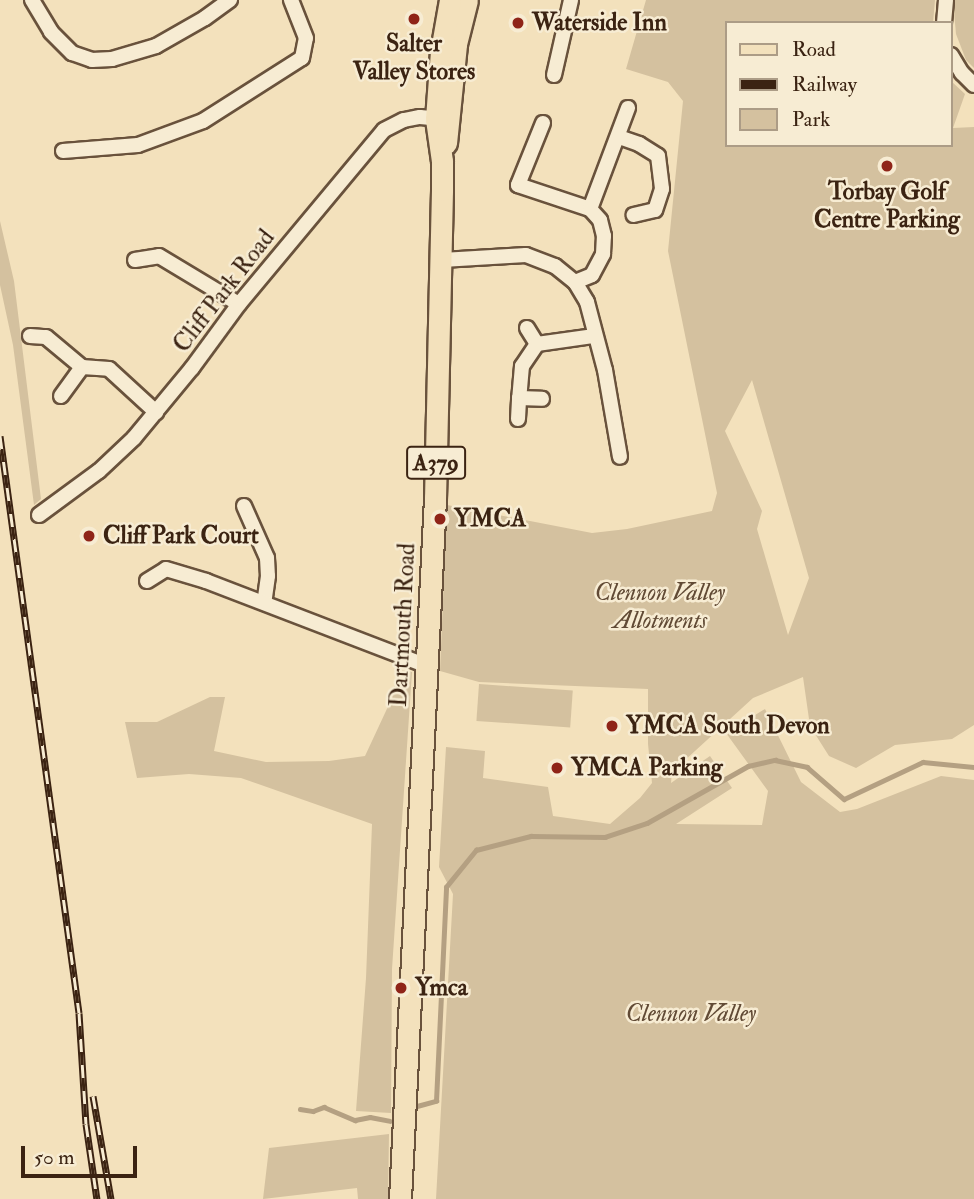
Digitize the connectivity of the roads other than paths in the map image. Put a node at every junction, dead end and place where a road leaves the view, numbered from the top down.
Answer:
1 (32, 0) edge
2 (230, 0) edge
3 (291, 0) edge
4 (450, 0) edge
5 (467, 0) edge
6 (571, 0) edge
7 (946, 0) edge
8 (944, 21) edge
9 (953, 58) edge
10 (554, 75) dead end
11 (974, 85) edge
12 (628, 108) dead end
13 (443, 119) junction
14 (543, 123) dead end
15 (619, 137) junction
16 (63, 151) dead end
17 (590, 209) junction
18 (634, 215) dead end
19 (135, 260) dead end
20 (442, 260) junction
21 (575, 282) junction
22 (239, 304) junction
23 (527, 328) dead end
24 (30, 336) dead end
25 (594, 336) junction
26 (537, 344) junction
27 (82, 367) junction
28 (61, 396) dead end
29 (519, 398) junction
30 (542, 398) dead end
31 (156, 412) junction
32 (518, 419) dead end
33 (620, 457) dead end
34 (244, 506) dead end
35 (39, 515) dead end
36 (147, 581) dead end
37 (264, 603) junction
38 (427, 666) junction
39 (400, 1199) edge

1 - 2 street
3 - 16 street
4 - 13 main road, Dartmouth Road / A379
5 - 13 main road, Dartmouth Road / A379
6 - 10 street
7 - 8 street
9 - 11 street
12 - 15 street
13 - 20 main road, Dartmouth Road / A379
13 - 22 street, Cliff Park Road
14 - 17 street
15 - 17 street
15 - 18 street
17 - 21 street
19 - 22 street
20 - 21 street
20 - 38 main road, Dartmouth Road / A379
21 - 25 street
22 - 31 street, Cliff Park Road
23 - 26 street
24 - 27 street
25 - 26 street
25 - 33 street
26 - 29 street
27 - 28 street
27 - 31 street
29 - 30 street
29 - 32 street
31 - 35 street, Cliff Park Road
34 - 37 street
36 - 37 street
37 - 38 street
38 - 39 main road, Dartmouth Road / A379

